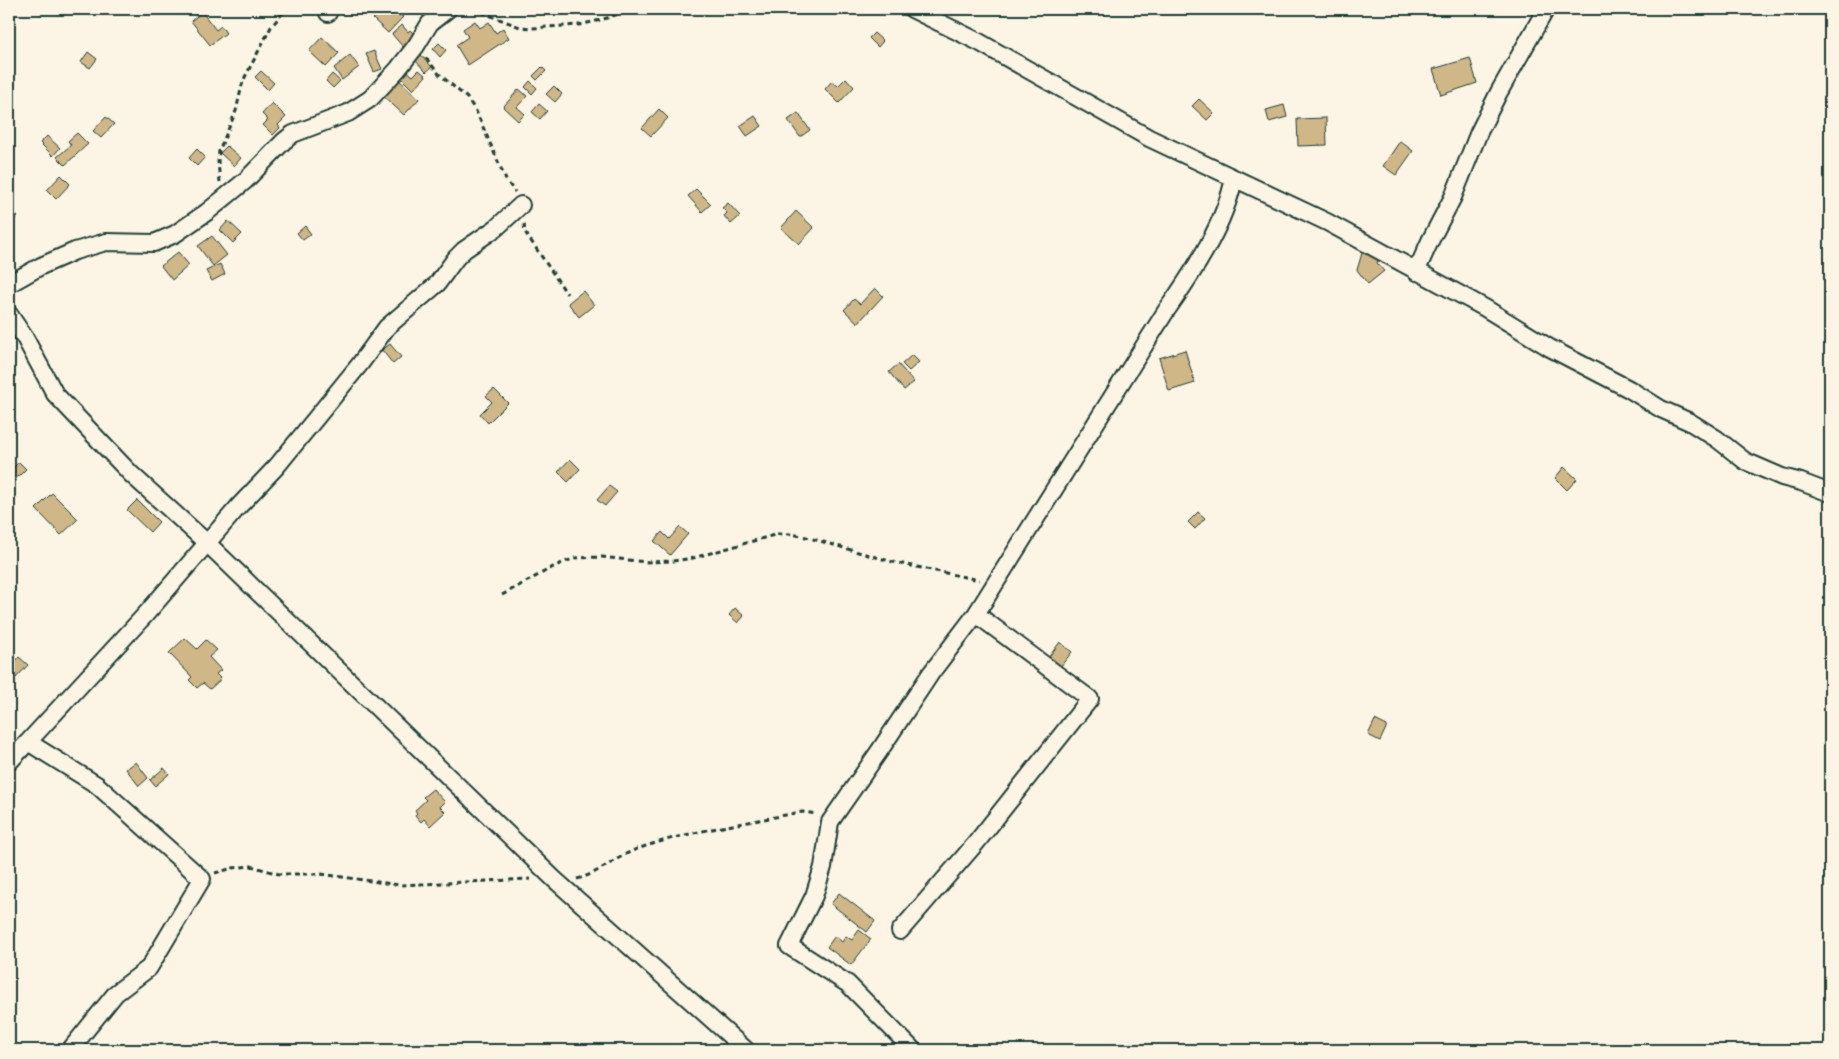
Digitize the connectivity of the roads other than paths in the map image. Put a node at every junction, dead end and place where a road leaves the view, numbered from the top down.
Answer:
1 (448, 9) edge
2 (912, 9) edge
3 (1546, 9) edge
4 (1234, 178) junction
5 (521, 205) road end
6 (1416, 272) junction
7 (9, 284) edge
8 (9, 314) edge
9 (1830, 493) edge
10 (207, 543) junction
11 (976, 614) junction
12 (28, 742) junction
13 (9, 762) edge
14 (900, 931) dead end
15 (70, 1050) edge
16 (746, 1050) edge
17 (913, 1050) edge

1 - 7 street
2 - 4 street
3 - 6 street
4 - 6 street
4 - 11 street
5 - 10 street
6 - 9 street
8 - 10 street
10 - 12 street
10 - 16 street
11 - 14 street
11 - 17 street
12 - 13 street
12 - 15 street

